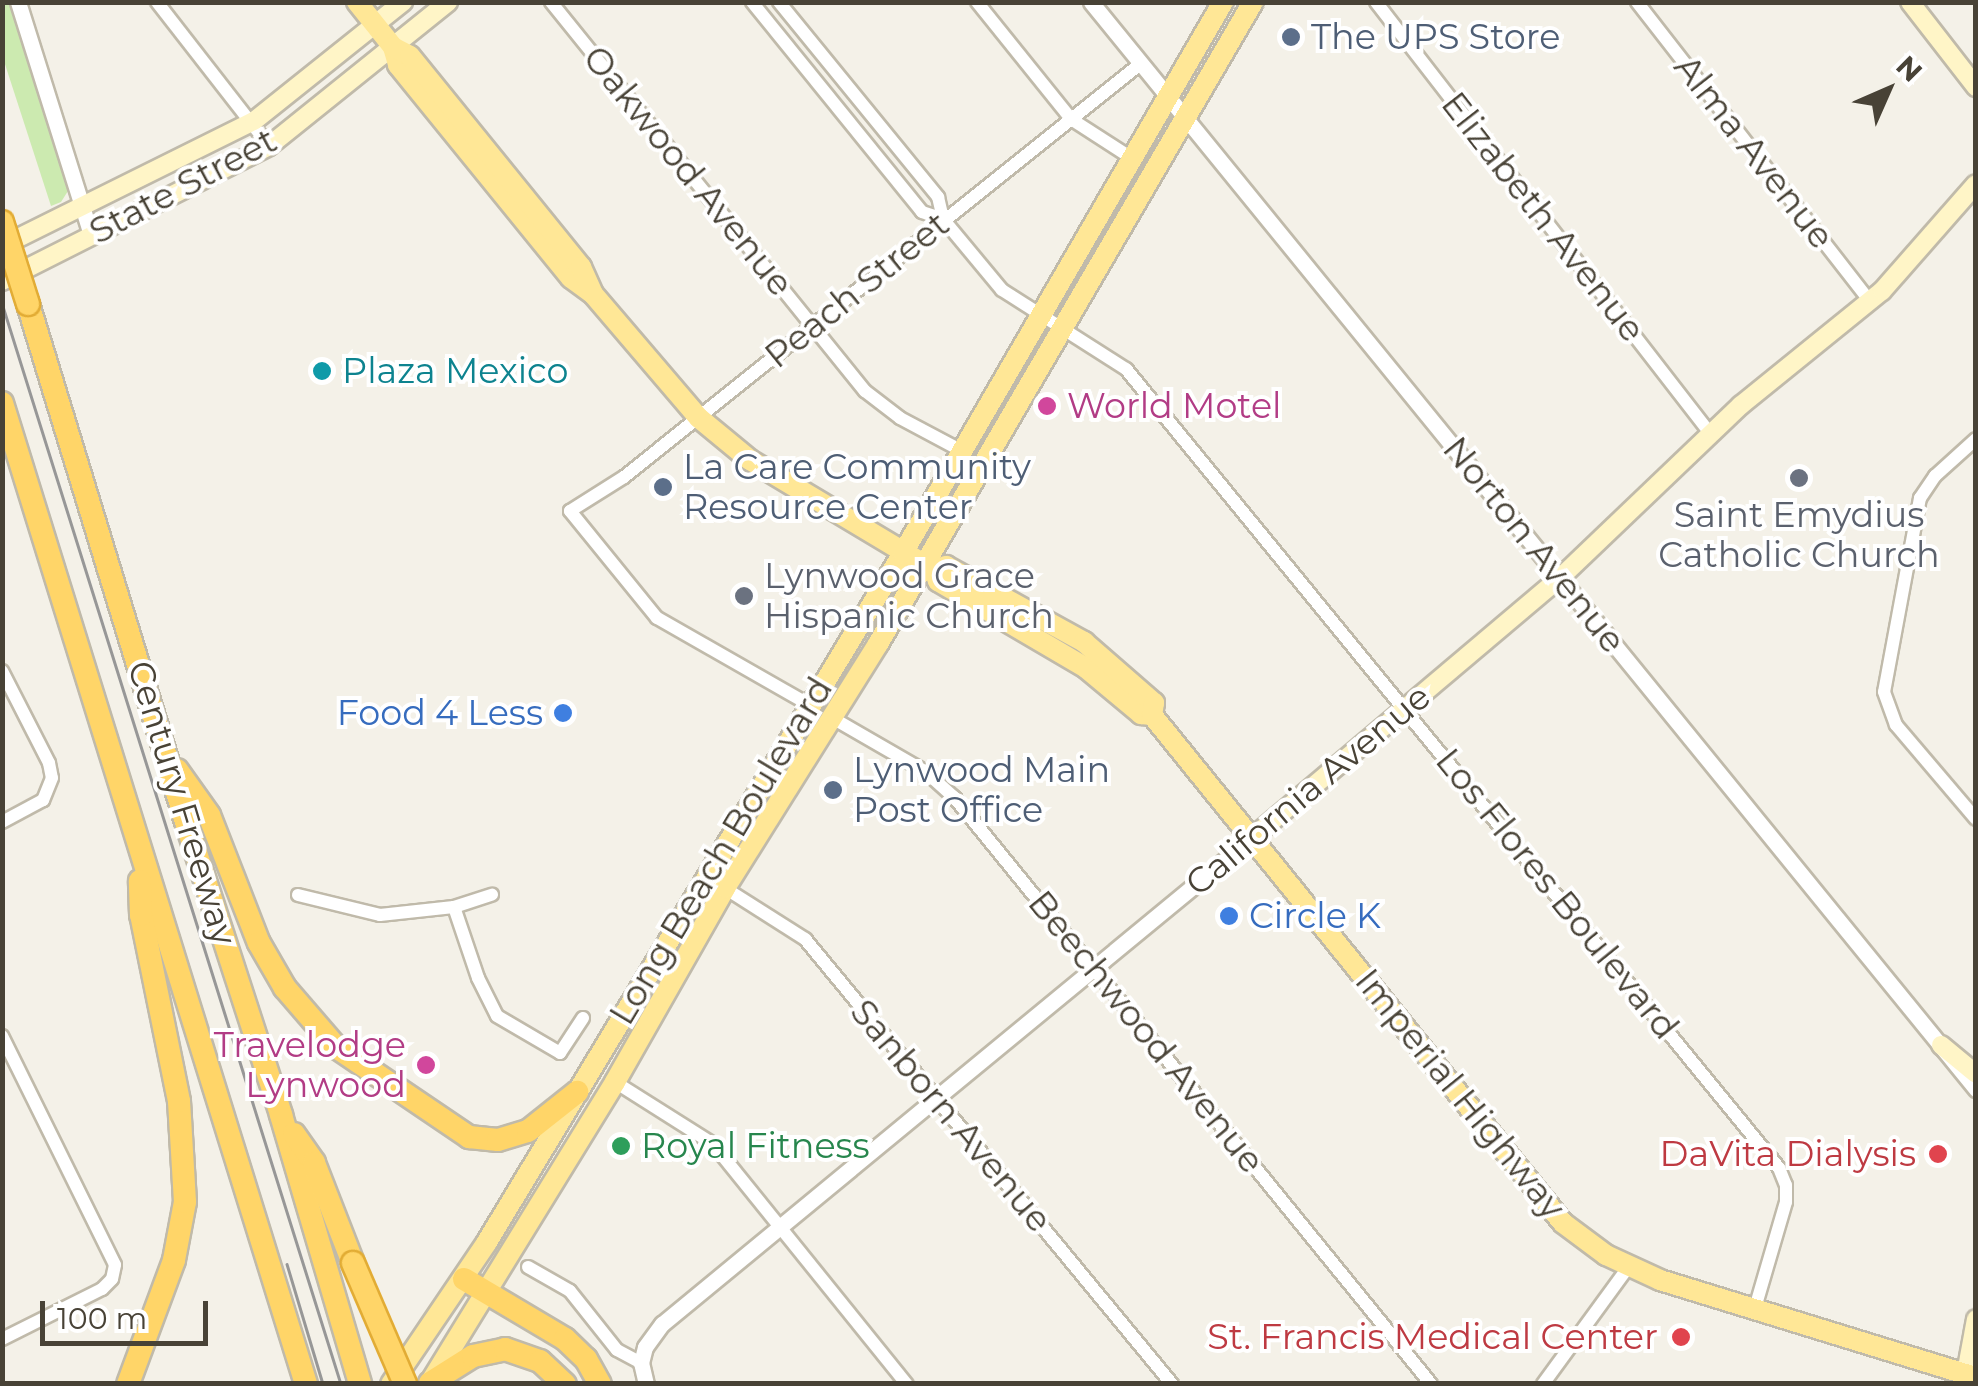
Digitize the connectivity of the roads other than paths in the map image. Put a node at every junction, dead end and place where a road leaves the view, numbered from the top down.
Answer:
1 (18, 2) edge
2 (156, 2) edge
3 (357, 2) edge
4 (403, 2) edge
5 (448, 2) edge
6 (551, 2) edge
7 (752, 2) edge
8 (779, 2) edge
9 (976, 2) edge
10 (1091, 2) edge
11 (1222, 2) edge
12 (1240, 2) edge
13 (1253, 2) edge
14 (1376, 2) edge
15 (1637, 2) edge
16 (1916, 4) edge
17 (375, 25) junction
18 (393, 47) junction
19 (1226, 49) junction
20 (1140, 64) junction
21 (1976, 87) edge
22 (1169, 98) junction
23 (1071, 119) junction
24 (1185, 119) junction
25 (254, 121) junction
26 (269, 146) junction
27 (1133, 160) junction
28 (1976, 184) edge
29 (82, 206) junction
30 (943, 219) junction
31 (2, 222) edge
32 (91, 235) junction
33 (2, 246) edge
34 (2, 281) edge
35 (1870, 302) junction
36 (1041, 319) junction
37 (811, 324) junction
38 (1061, 331) junction
39 (2, 403) edge
40 (699, 418) junction
41 (1710, 433) junction
42 (1976, 439) edge
43 (962, 451) junction
44 (903, 553) junction
45 (929, 568) junction
46 (1560, 577) junction
47 (2, 671) edge
48 (808, 704) junction
49 (1404, 707) junction
50 (829, 716) junction
51 (170, 760) junction
52 (1976, 819) edge
53 (2, 822) edge
54 (1253, 837) junction
55 (139, 853) junction
56 (706, 876) junction
57 (725, 888) junction
58 (298, 895) dead end
59 (492, 895) dead end
60 (454, 906) junction
61 (1096, 970) junction
62 (583, 1018) dead end
63 (2, 1036) edge
64 (1941, 1045) junction
65 (1976, 1074) edge
66 (615, 1082) junction
67 (1976, 1089) edge
68 (576, 1092) junction
69 (938, 1099) junction
70 (281, 1114) junction
71 (779, 1227) junction
72 (528, 1266) dead end
73 (1630, 1266) junction
74 (464, 1279) junction
75 (488, 1292) junction
76 (1755, 1308) junction
77 (1976, 1319) edge
78 (2, 1340) edge
79 (641, 1362) junction
80 (1968, 1378) edge
81 (128, 1384) edge
82 (306, 1384) edge
83 (360, 1384) edge
84 (391, 1384) edge
85 (405, 1384) edge
86 (430, 1384) edge
87 (565, 1384) edge
88 (600, 1384) edge
89 (646, 1384) edge
90 (908, 1384) edge
91 (1172, 1384) edge
92 (1432, 1384) edge
93 (1543, 1384) edge

1 - 29 street
2 - 25 street
3 - 17 main road, Imperial Highway
4 - 17 main road, State Street
5 - 18 main road, State Street
6 - 37 street, Oakwood Avenue
7 - 30 street, Los Flores Boulevard
8 - 30 street, Los Flores Boulevard
9 - 23 street
10 - 20 street, Norton Avenue
11 - 22 main road, Long Beach Boulevard
12 - 19 main road
13 - 19 main road, Long Beach Boulevard
14 - 41 street, Elizabeth Avenue
15 - 35 street, Alma Avenue
16 - 21 main road
17 - 18 main road, Imperial Highway
17 - 25 main road, State Street
18 - 26 main road, State Street
18 - 40 main road, Imperial Highway
19 - 24 main road, Long Beach Boulevard
20 - 22 street, Norton Avenue
20 - 23 street, Peach Street
22 - 24 street, Norton Avenue
22 - 27 main road, Long Beach Boulevard
23 - 27 street
23 - 30 street, Peach Street
24 - 38 main road, Long Beach Boulevard
24 - 46 street, Norton Avenue
25 - 26 street
25 - 29 main road, State Street
26 - 32 main road, State Street
27 - 36 main road, Long Beach Boulevard
28 - 35 main road, California Avenue
29 - 32 street
29 - 33 main road, State Street
30 - 36 street, Los Flores Boulevard
30 - 37 street, Peach Street
31 - 51 highway, Century Freeway, bridge
32 - 34 main road, State Street
35 - 41 main road, California Avenue
36 - 38 street, Los Flores Boulevard
36 - 43 main road, Long Beach Boulevard
37 - 40 street, Peach Street
37 - 43 street, Oakwood Avenue
38 - 45 main road, Long Beach Boulevard
38 - 49 street, Los Flores Boulevard
39 - 55 highway, Century Freeway
40 - 44 main road, Imperial Highway
40 - 48 street, Peach Street
41 - 46 main road, California Avenue
42 - 52 street
43 - 44 main road, Long Beach Boulevard
44 - 45 main road, Imperial Highway
44 - 48 main road, Long Beach Boulevard
45 - 50 main road, Long Beach Boulevard
45 - 54 main road, Imperial Highway
46 - 49 main road, California Avenue
46 - 64 street, Norton Avenue
47 - 53 street
48 - 56 main road, Long Beach Boulevard
49 - 54 main road, California Avenue
49 - 76 street, Los Flores Boulevard
50 - 57 main road, Long Beach Boulevard
50 - 61 street, Beechwood Avenue
51 - 68 highway
51 - 70 highway, Century Freeway
54 - 61 street, California Avenue
54 - 73 main road, Imperial Highway
55 - 81 highway
55 - 82 highway, Century Freeway
56 - 57 street, Sanborn Avenue
56 - 68 main road, Long Beach Boulevard
57 - 66 main road, Long Beach Boulevard
57 - 69 street, Sanborn Avenue
58 - 60 street
59 - 60 street
60 - 62 street
61 - 69 street, California Avenue
61 - 92 street, Beechwood Avenue
63 - 78 street
64 - 65 main road
64 - 67 street, Norton Avenue
66 - 71 street
66 - 75 main road, Long Beach Boulevard
68 - 74 main road, Long Beach Boulevard
69 - 71 street, California Avenue
69 - 91 street, Sanborn Avenue
70 - 83 highway, Century Freeway
70 - 85 highway, bridge
71 - 79 street, California Avenue
71 - 90 street
72 - 79 street
73 - 76 main road, Imperial Highway
73 - 93 street
74 - 75 highway
74 - 84 main road, Long Beach Boulevard
75 - 86 main road, Long Beach Boulevard
75 - 88 highway
76 - 80 main road, Imperial Highway
77 - 80 main road
79 - 89 street
86 - 87 highway

